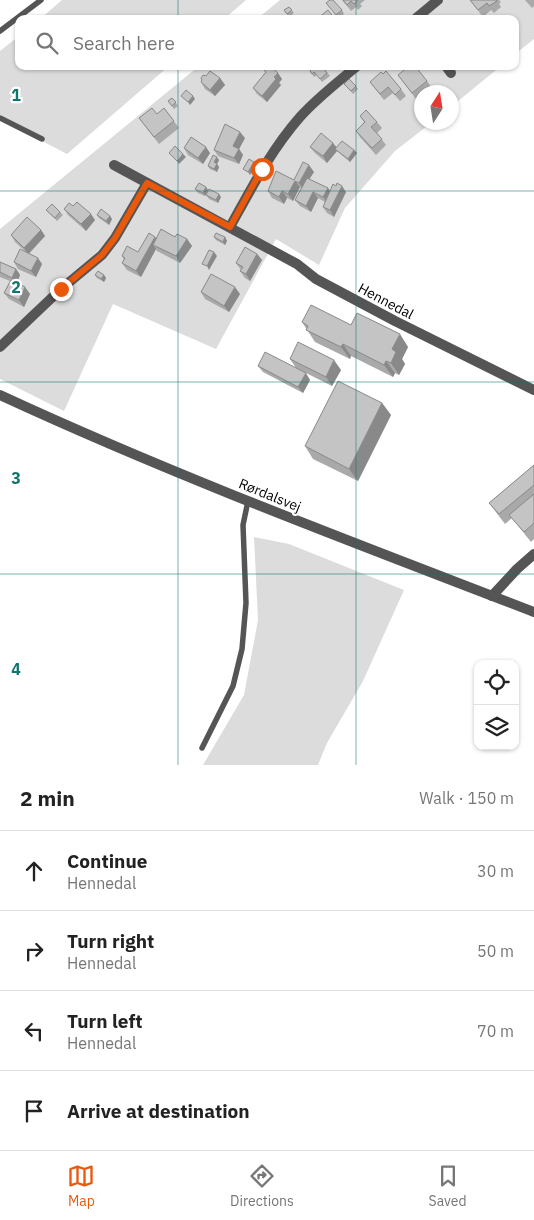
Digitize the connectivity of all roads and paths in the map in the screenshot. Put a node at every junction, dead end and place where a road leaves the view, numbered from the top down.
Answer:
1 (41, 0) edge
2 (438, 0) edge
3 (21, 15) edge
4 (420, 15) edge
5 (15, 20) edge
6 (0, 31) edge
7 (352, 70) edge
8 (0, 118) edge
9 (42, 139) dead end
10 (114, 165) dead end
11 (147, 183) junction
12 (230, 227) junction
13 (0, 347) edge
14 (534, 390) edge
15 (0, 395) edge
16 (248, 501) junction
17 (534, 554) edge
18 (492, 596) junction
19 (534, 612) edge
20 (202, 748) dead end

1 - 3 lane
2 - 4 street
5 - 6 lane
7 - 12 street
8 - 9 lane
10 - 11 street, Hennedal
11 - 12 street, Hennedal
11 - 13 street
12 - 14 street, Hennedal
15 - 16 street, Rørdalsvej
16 - 18 street, Rørdalsvej
16 - 20 lane
17 - 18 street
18 - 19 street, Rørdalsvej

